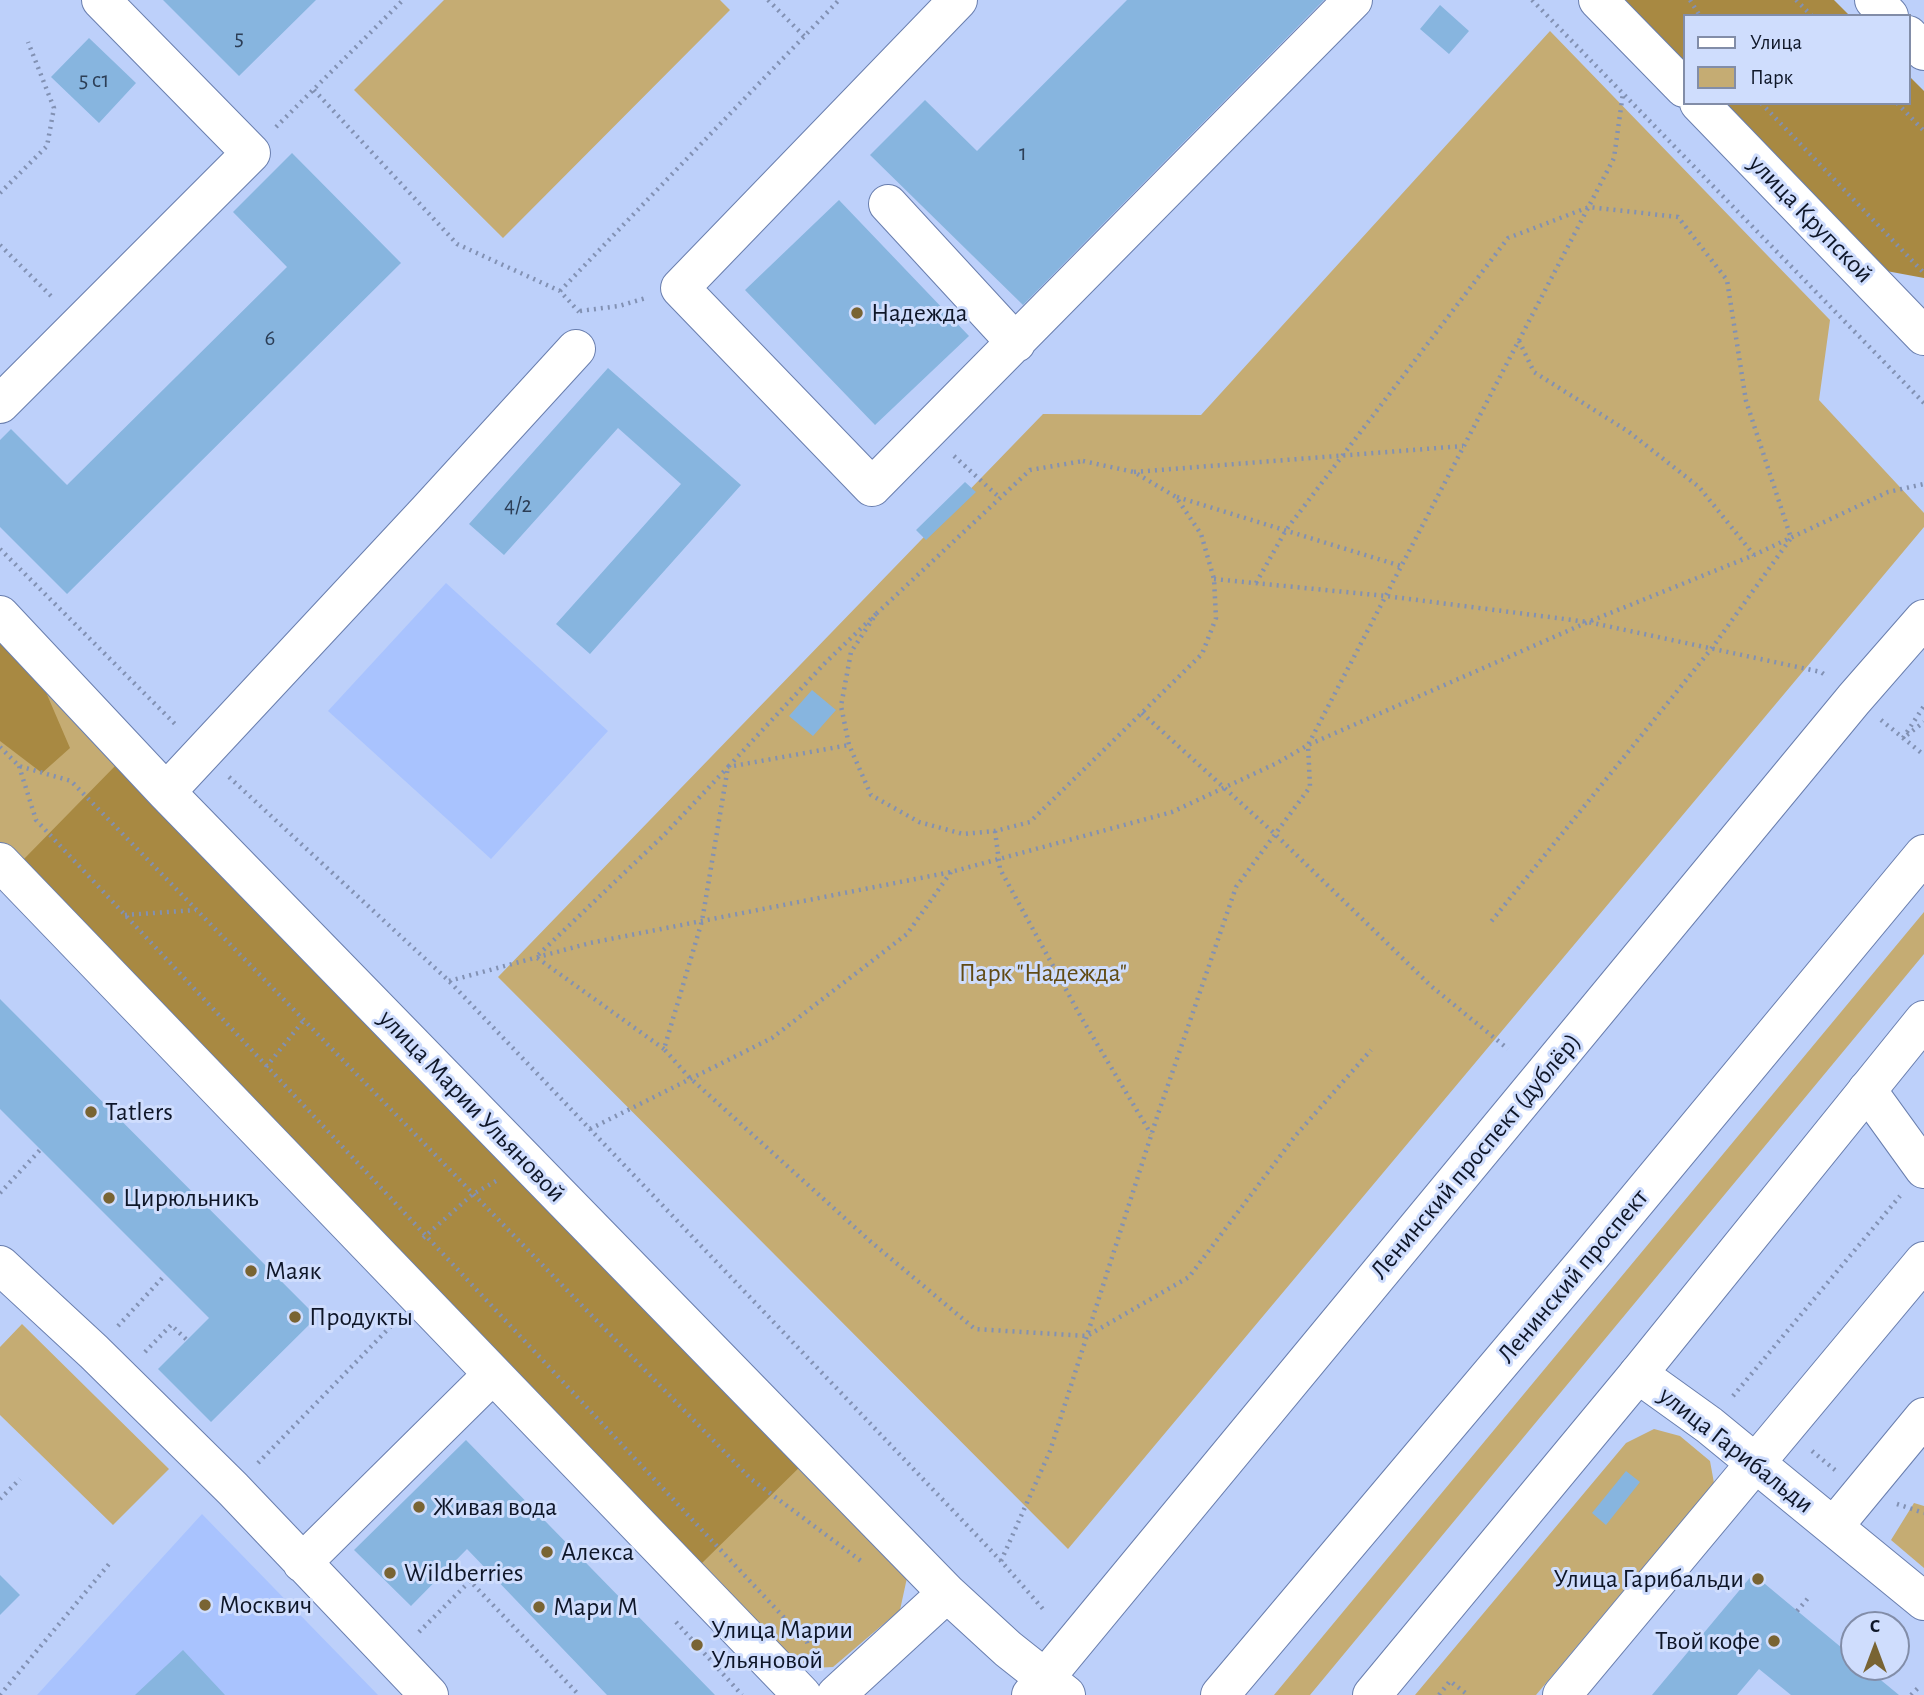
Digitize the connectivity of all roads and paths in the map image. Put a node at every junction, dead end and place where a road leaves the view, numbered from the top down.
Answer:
1 (102, 0) edge
2 (403, 0) edge
3 (768, 0) edge
4 (839, 0) edge
5 (958, 0) edge
6 (1353, 0) edge
7 (1532, 0) edge
8 (1598, 0) edge
9 (1796, 0) edge
10 (1874, 0) edge
11 (1810, 14) edge
12 (1887, 14) edge
13 (804, 36) junction
14 (1910, 37) edge
15 (28, 42) dead end
16 (1924, 51) edge
17 (1682, 86) edge
18 (314, 90) junction
19 (1623, 93) junction
20 (1701, 105) edge
21 (1763, 105) edge
22 (1899, 105) edge
23 (1924, 131) edge
24 (251, 153) junction
25 (0, 194) edge
26 (888, 204) dead end
27 (1589, 207) junction
28 (0, 245) edge
29 (1924, 273) edge
30 (680, 288) junction
31 (560, 291) junction
32 (79, 325) junction
33 (1924, 335) edge
34 (1519, 341) junction
35 (1016, 343) junction
36 (576, 349) dead end
37 (1924, 403) edge
38 (0, 404) edge
39 (928, 432) junction
40 (1464, 446) junction
41 (1341, 456) junction
42 (1134, 472) junction
43 (1924, 484) edge
44 (1176, 497) junction
45 (1000, 498) junction
46 (1286, 530) junction
47 (1791, 538) junction
48 (0, 549) edge
49 (1754, 555) junction
50 (1401, 566) junction
51 (1213, 579) junction
52 (1256, 583) junction
53 (1386, 596) junction
54 (876, 614) junction
55 (0, 615) edge
56 (1924, 619) edge
57 (1588, 622) junction
58 (1712, 649) junction
59 (1821, 672) dead end
60 (1924, 706) edge
61 (1142, 713) junction
62 (1924, 722) edge
63 (849, 745) junction
64 (1308, 745) junction
65 (0, 747) edge
66 (203, 752) junction
67 (19, 766) junction
68 (728, 767) junction
69 (1223, 787) junction
70 (166, 792) junction
71 (995, 831) junction
72 (1275, 834) junction
73 (1924, 854) edge
74 (999, 859) junction
75 (0, 862) edge
76 (951, 872) junction
77 (196, 910) junction
78 (125, 915) junction
79 (702, 921) junction
80 (1490, 923) dead end
81 (536, 957) junction
82 (449, 981) junction
83 (304, 1020) junction
84 (1924, 1020) edge
85 (664, 1049) junction
86 (1508, 1049) dead end
87 (1371, 1050) dead end
88 (266, 1067) junction
89 (690, 1077) junction
90 (1867, 1090) junction
91 (590, 1129) junction
92 (1151, 1134) junction
93 (40, 1150) dead end
94 (527, 1163) junction
95 (1913, 1181) edge
96 (0, 1193) edge
97 (473, 1194) junction
98 (425, 1236) junction
99 (1924, 1261) edge
100 (0, 1265) edge
101 (390, 1267) junction
102 (165, 1275) dead end
103 (398, 1318) dead end
104 (1087, 1336) junction
105 (187, 1340) dead end
106 (107, 1364) junction
107 (493, 1374) junction
108 (1637, 1374) junction
109 (1724, 1406) dead end
110 (1924, 1417) edge
111 (1755, 1463) junction
112 (20, 1479) dead end
113 (233, 1489) junction
114 (0, 1499) edge
115 (1834, 1526) junction
116 (861, 1561) dead end
117 (1001, 1561) junction
118 (302, 1563) junction
119 (109, 1564) dead end
120 (947, 1594) junction
121 (1809, 1597) dead end
122 (1924, 1601) edge
123 (1043, 1609) dead end
124 (1797, 1611) dead end
125 (809, 1655) dead end
126 (393, 1658) junction
127 (1918, 1688) dead end
128 (1048, 1689) edge
129 (0, 1695) edge
130 (429, 1695) edge
131 (579, 1695) edge
132 (802, 1695) edge
133 (836, 1695) edge
134 (1220, 1695) edge
135 (1372, 1695) edge
136 (1439, 1695) edge
137 (1468, 1695) edge
138 (1562, 1695) edge
139 (1912, 1695) edge

1 - 24 street
2 - 18 path
3 - 13 path
4 - 13 path
5 - 30 street
6 - 35 street
7 - 19 path
8 - 17 street
9 - 11 path
10 - 12 street
13 - 31 path
14 - 16 street
15 - 25 path
18 - 24 path
18 - 31 path
19 - 27 path
19 - 37 path
20 - 33 street, улица Крупской
21 - 29 path
22 - 23 path
24 - 32 street
26 - 35 street
27 - 34 path
27 - 41 path
27 - 47 path
28 - 32 path
30 - 31 path
30 - 39 street
32 - 38 street
34 - 40 path
34 - 49 path
35 - 39 street
36 - 66 street
39 - 45 path
40 - 41 path
40 - 50 path
41 - 42 path
41 - 46 path
42 - 44 path
42 - 45 path
43 - 47 path
44 - 46 path
44 - 51 path
45 - 54 path
46 - 50 path
46 - 52 path
47 - 49 path
47 - 58 path
48 - 66 path
49 - 57 path
50 - 53 path
51 - 52 path
51 - 61 path
52 - 53 path
53 - 57 path
53 - 64 path
54 - 63 path
54 - 68 path
55 - 70 street, улица Марии Ульяновой
56 - 128 street, Ленинский проспект (дублёр)
57 - 58 path
57 - 64 path
58 - 59 path
58 - 80 path
60 - 62 path
61 - 69 path
61 - 71 path
63 - 68 path
63 - 71 path
64 - 69 path
64 - 72 path
65 - 67 path
66 - 70 street
66 - 82 path
67 - 77 path
67 - 78 path
68 - 79 path
68 - 81 path
69 - 72 path
69 - 74 path
70 - 94 street, улица Марии Ульяновой
71 - 74 path
72 - 86 path
72 - 92 path
73 - 134 street, Ленинский проспект
74 - 76 path
74 - 92 path
75 - 101 street
76 - 79 path
76 - 89 path
77 - 78 path
77 - 83 path
78 - 88 path
79 - 81 path
79 - 85 path
81 - 82 path
81 - 85 path
82 - 91 path
83 - 88 path
83 - 97 path
84 - 90 street
85 - 89 path
87 - 104 path
88 - 98 path
89 - 91 path
89 - 104 path
90 - 95 street
90 - 108 street
91 - 117 path
92 - 104 path
93 - 96 path
94 - 97 path
94 - 120 street, улица Марии Ульяновой
95 - 109 path
97 - 98 path
97 - 116 path
98 - 101 path
98 - 125 path
99 - 111 street
100 - 106 street
101 - 107 street
102 - 106 path
103 - 113 path
104 - 117 path
105 - 106 path
106 - 113 street
107 - 118 street
107 - 132 street
108 - 111 street, улица Гарибальди
108 - 135 street
110 - 115 street, улица Гарибальди
111 - 115 street, улица Гарибальди
111 - 138 street
112 - 114 path
113 - 118 street
115 - 122 street, улица Гарибальди
117 - 123 path
118 - 126 street
119 - 129 path
120 - 128 street, улица Марии Ульяновой
120 - 133 street
121 - 124 path
126 - 130 street
126 - 131 path
127 - 139 path
136 - 137 path

